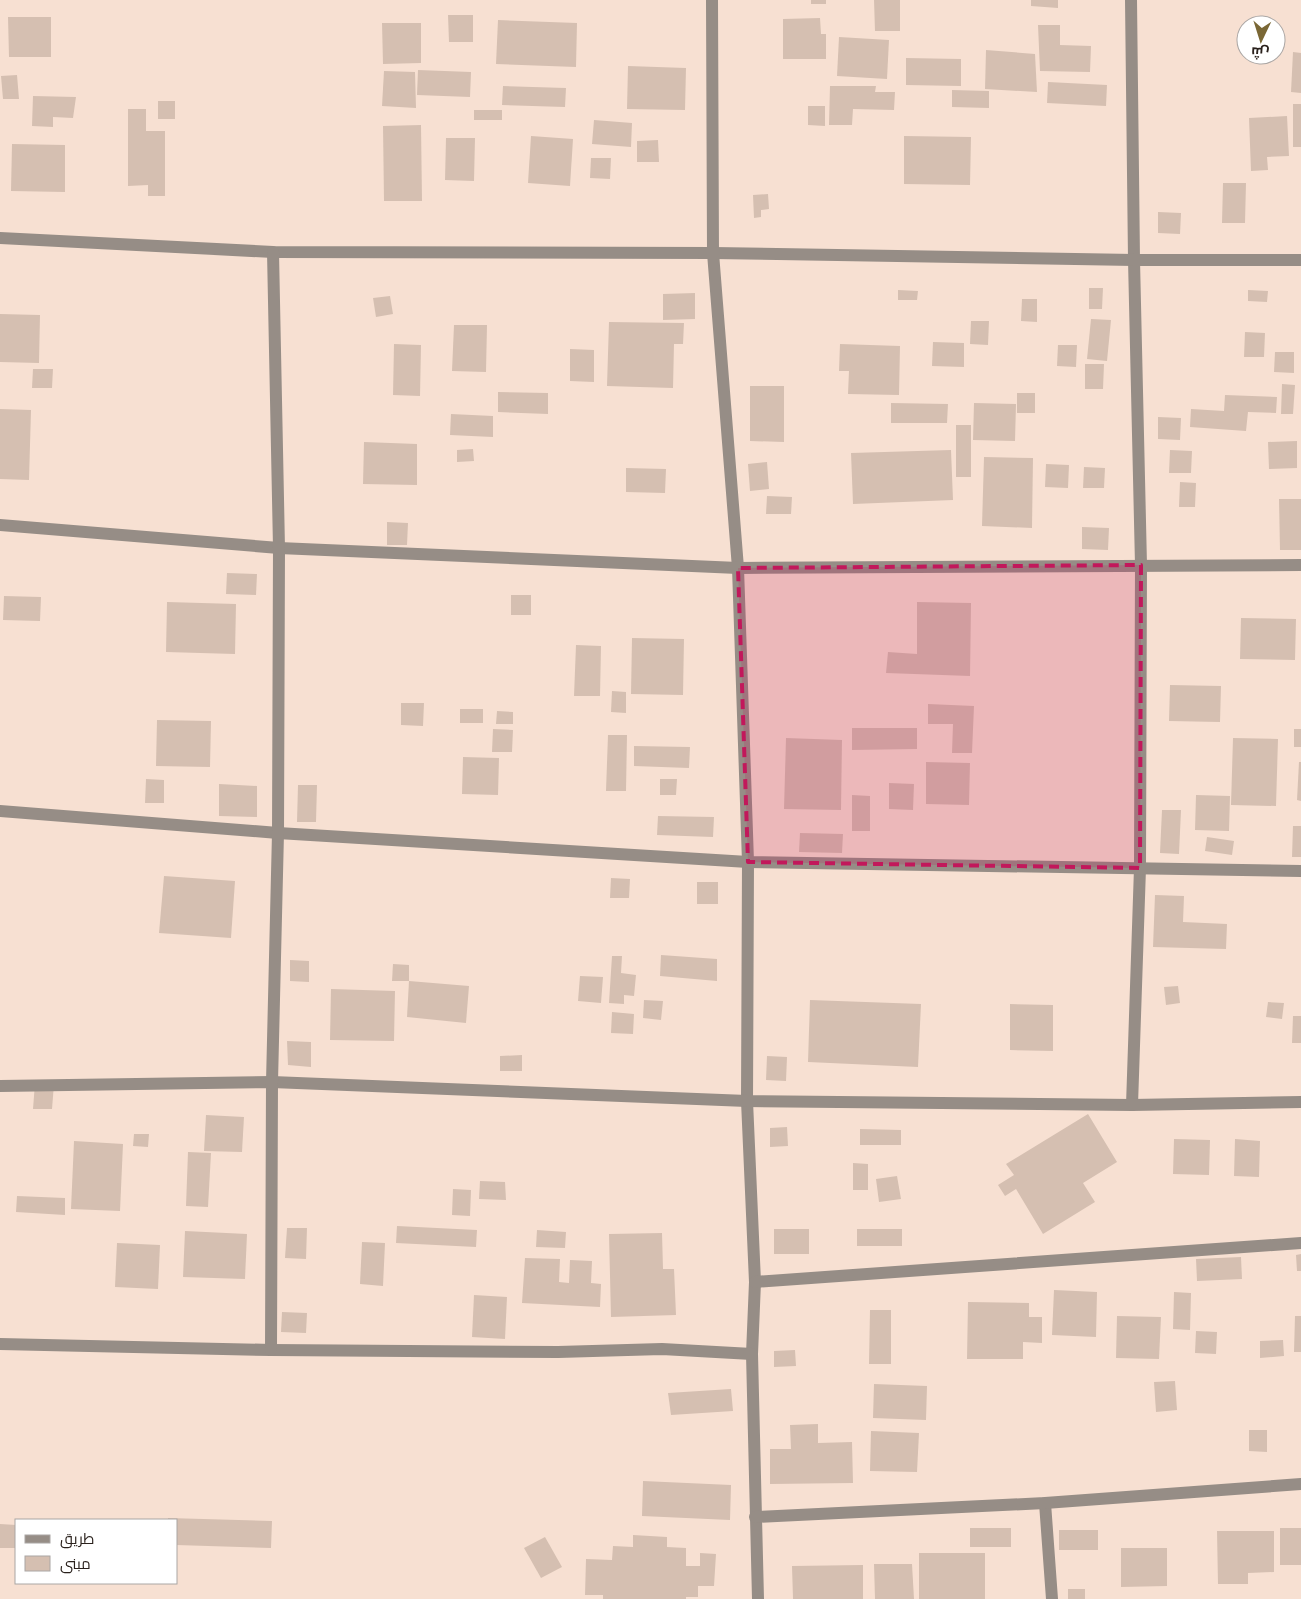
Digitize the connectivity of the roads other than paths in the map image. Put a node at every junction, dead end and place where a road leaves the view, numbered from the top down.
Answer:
1 (712, 0) edge
2 (1131, 0) edge
3 (0, 238) edge
4 (273, 252) junction
5 (713, 253) junction
6 (1134, 260) junction
7 (1301, 260) edge
8 (0, 525) edge
9 (279, 548) junction
10 (1141, 565) junction
11 (1301, 565) edge
12 (738, 568) junction
13 (0, 811) edge
14 (278, 833) junction
15 (748, 862) junction
16 (1140, 868) junction
17 (1301, 871) edge
18 (272, 1082) junction
19 (0, 1086) edge
20 (747, 1101) junction
21 (1301, 1102) edge
22 (1132, 1105) junction
23 (1301, 1243) edge
24 (755, 1282) junction
25 (0, 1344) edge
26 (271, 1350) junction
27 (752, 1354) junction
28 (1301, 1484) edge
29 (1045, 1502) junction
30 (755, 1517) junction
31 (758, 1599) edge
32 (1052, 1599) edge

1 - 5 street
2 - 6 street
3 - 4 street
4 - 5 street
4 - 9 street
5 - 6 street
5 - 12 street
6 - 7 street
6 - 10 street
8 - 9 street
9 - 12 street
9 - 14 street
10 - 11 street
10 - 12 street
10 - 16 street
12 - 15 street
13 - 14 street
14 - 15 street
14 - 18 street
15 - 16 street
15 - 20 street
16 - 17 street
16 - 22 street
18 - 19 street
18 - 20 street
18 - 26 street
20 - 22 street
20 - 24 street
21 - 22 street
23 - 24 street
24 - 27 street
25 - 26 street
26 - 27 street
27 - 30 street
28 - 29 street
29 - 30 street
29 - 32 street
30 - 31 street

